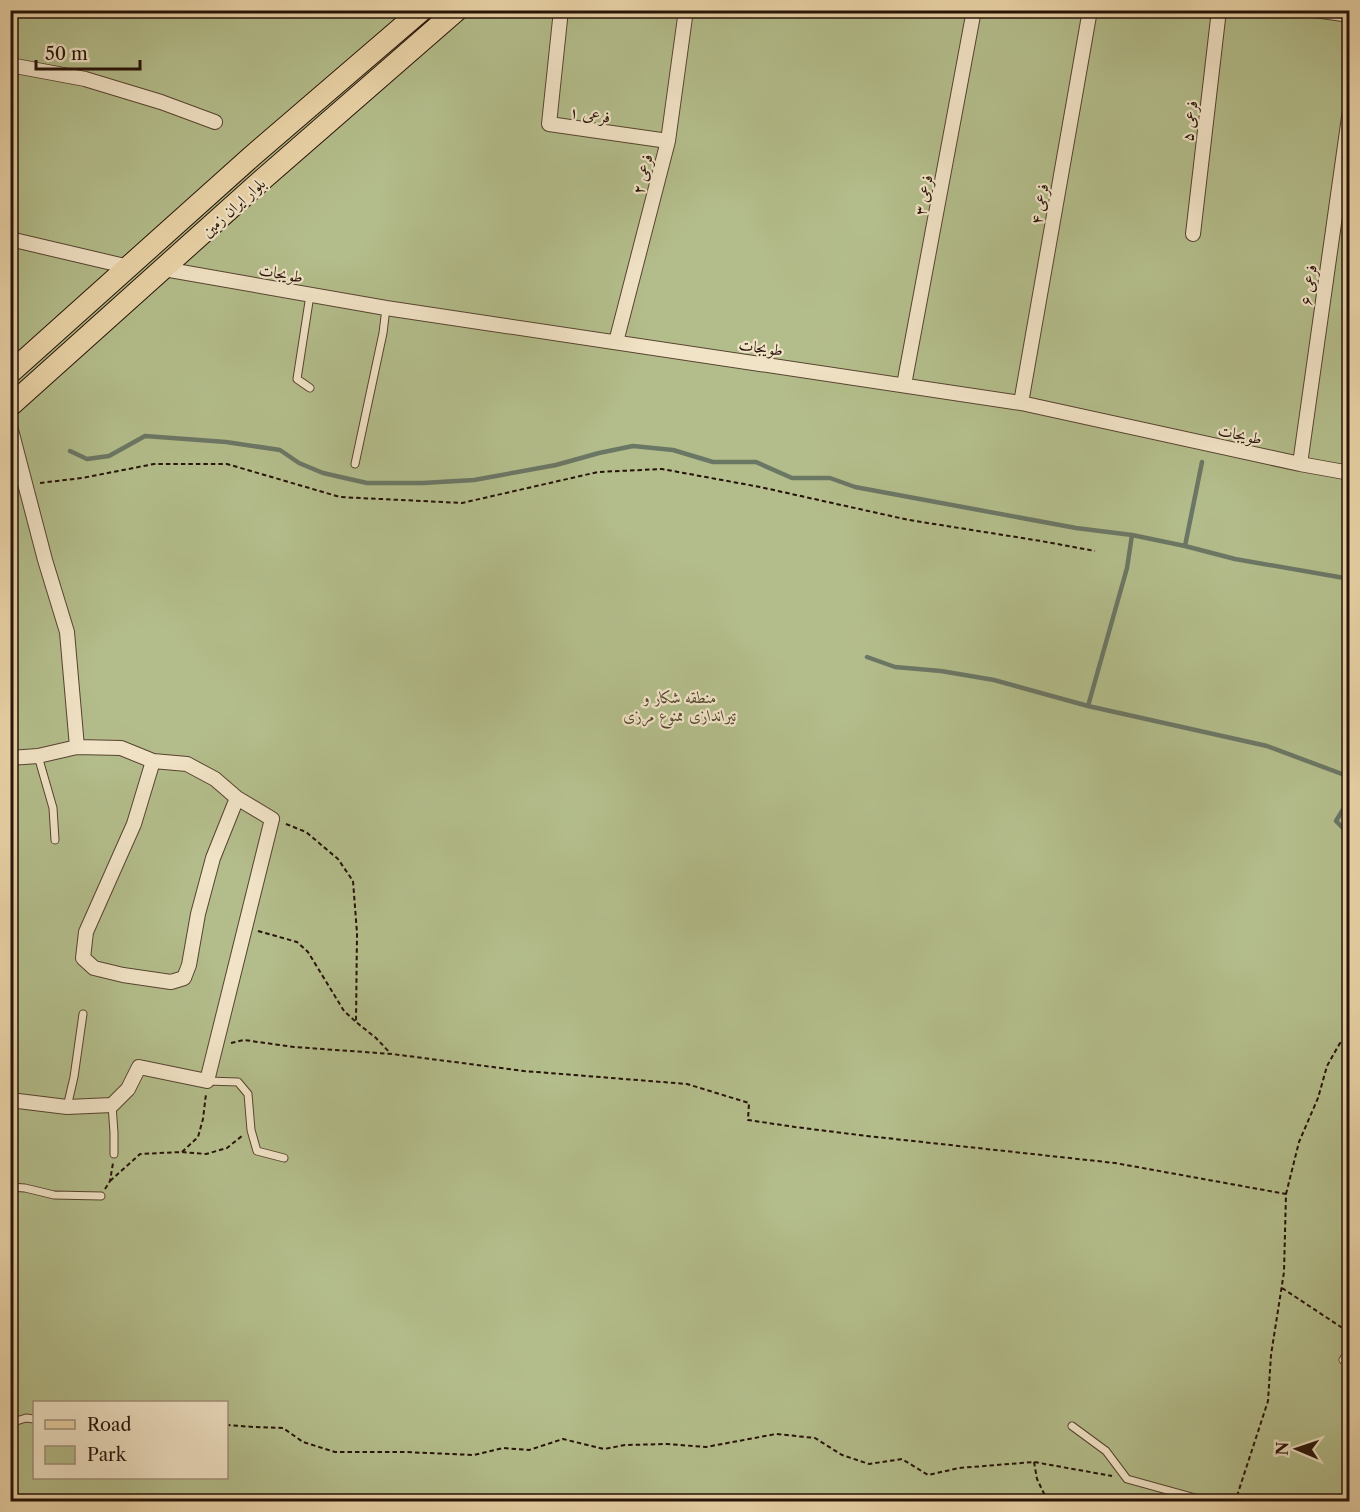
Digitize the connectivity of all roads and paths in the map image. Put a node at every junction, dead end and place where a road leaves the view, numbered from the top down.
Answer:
1 (422, 10) edge
2 (458, 10) edge
3 (561, 10) edge
4 (686, 10) edge
5 (974, 10) edge
6 (1090, 10) edge
7 (1219, 10) edge
8 (1315, 10) edge
9 (1350, 15) edge
10 (10, 64) edge
11 (1350, 110) edge
12 (215, 122) dead end
13 (668, 141) junction
14 (1193, 234) dead end
15 (10, 239) edge
16 (129, 267) junction
17 (164, 269) junction
18 (310, 295) junction
19 (386, 308) junction
20 (616, 342) junction
21 (10, 373) edge
22 (904, 385) junction
23 (310, 388) dead end
24 (1021, 403) junction
25 (10, 406) edge
26 (10, 426) edge
27 (355, 464) dead end
28 (1300, 464) junction
29 (1350, 473) edge
30 (25, 484) junction
31 (1095, 551) dead end
32 (77, 747) junction
33 (38, 756) junction
34 (10, 758) edge
35 (153, 761) junction
36 (237, 798) junction
37 (272, 819) junction
38 (55, 840) dead end
39 (245, 927) junction
40 (83, 1014) dead end
41 (356, 1022) junction
42 (1350, 1043) edge
43 (392, 1054) junction
44 (212, 1059) junction
45 (207, 1081) junction
46 (10, 1100) edge
47 (112, 1105) junction
48 (67, 1107) junction
49 (251, 1130) junction
50 (182, 1152) junction
51 (114, 1154) joint
52 (284, 1158) dead end
53 (110, 1181) junction
54 (10, 1187) edge
55 (1286, 1194) junction
56 (101, 1196) joint
57 (1282, 1288) junction
58 (1350, 1333) edge
59 (1350, 1349) edge
60 (1343, 1360) dead end
61 (33, 1419) edge
62 (10, 1423) edge
63 (228, 1425) edge
64 (1072, 1426) dead end
65 (1034, 1462) junction
66 (1127, 1479) junction
67 (1181, 1498) edge
68 (1048, 1502) edge
69 (1210, 1502) edge
70 (1234, 1502) edge

1 - 16 main road, بلوار ایران زمین
2 - 17 main road, بلوار ایران زمین
3 - 13 street, فرعی ۱
4 - 13 street, فرعی ۲
5 - 22 street, فرعی ۳
6 - 24 street, فرعی ۴
7 - 14 street, فرعی ۵
8 - 9 street
10 - 12 street
11 - 28 street, فرعی ۶
13 - 20 street, فرعی ۲
15 - 16 street
16 - 21 main road, بلوار ایران زمین
17 - 18 street, طویجات
17 - 25 main road, بلوار ایران زمین
18 - 19 street, طویجات
18 - 23 lane
19 - 20 street, طویجات
19 - 27 lane
20 - 22 street, طویجات
22 - 24 street, طویجات
24 - 28 street, طویجات
26 - 30 street
28 - 29 street, طویجات
30 - 31 path
30 - 32 street
32 - 33 street
32 - 35 street
33 - 34 street
33 - 38 lane
35 - 36 street
35 - 36 street
36 - 37 street
37 - 39 street
37 - 41 path
39 - 41 path
39 - 44 street
40 - 48 lane
41 - 43 path
42 - 55 path
43 - 44 path
43 - 55 path
44 - 45 street
45 - 47 street
45 - 49 lane
45 - 50 path
46 - 48 street
47 - 48 street
47 - 51 lane
49 - 50 path
49 - 52 lane
50 - 53 path
51 - 53 path
53 - 56 path
54 - 56 lane
55 - 57 path
57 - 58 path
57 - 70 path
59 - 60 lane
61 - 62 lane
63 - 65 path
64 - 66 lane
65 - 66 path
65 - 68 path
66 - 67 lane
67 - 69 lane

